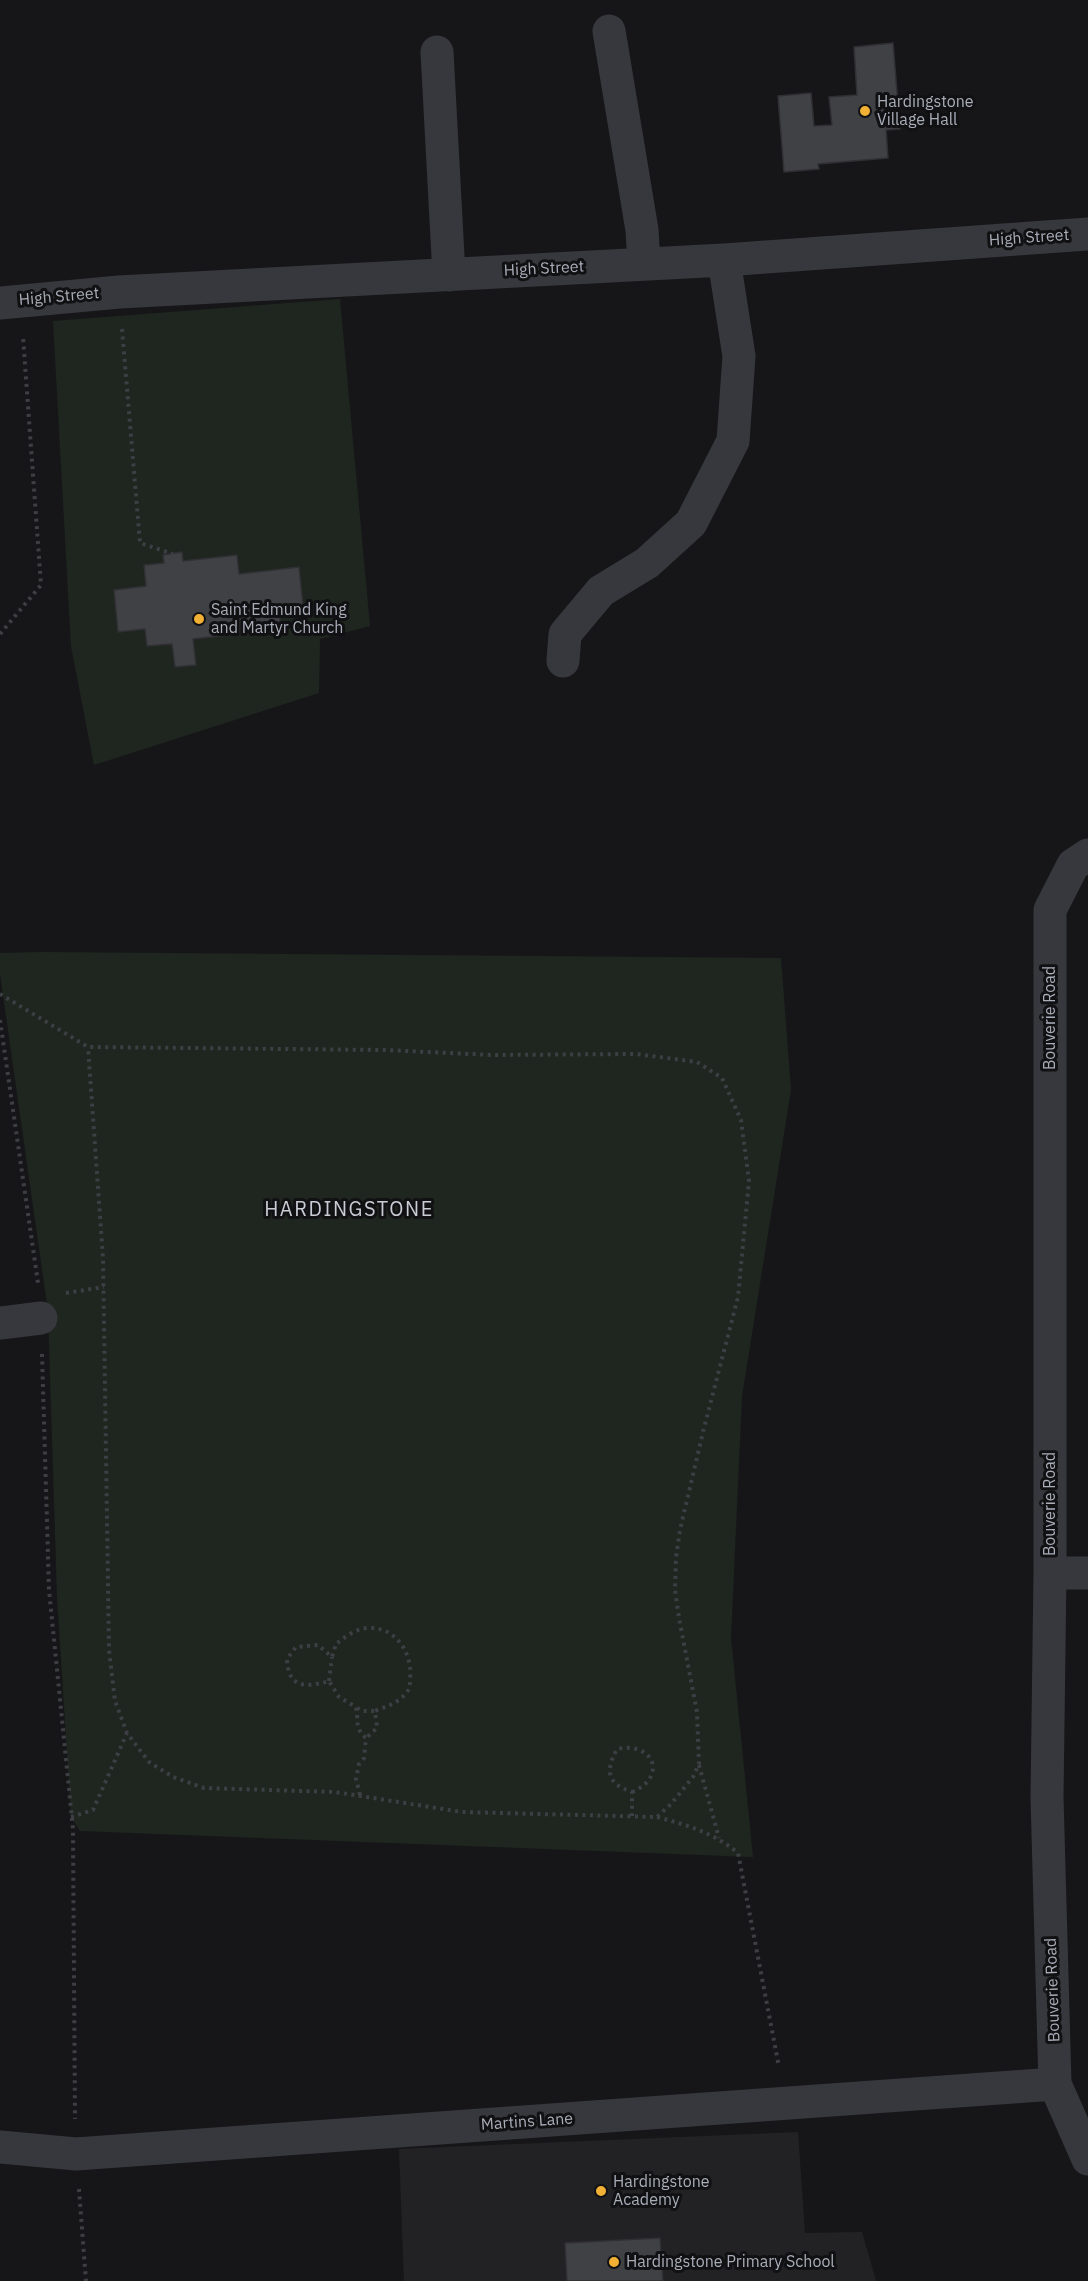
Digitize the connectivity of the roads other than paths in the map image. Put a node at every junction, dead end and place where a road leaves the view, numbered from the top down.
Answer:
1 (609, 31) dead end
2 (437, 52) dead end
3 (1088, 234) edge
4 (724, 260) junction
5 (644, 264) junction
6 (449, 274) junction
7 (10, 302) edge
8 (563, 661) dead end
9 (1088, 855) edge
10 (41, 1308) road end
11 (0, 1323) edge
12 (1088, 1573) edge
13 (1050, 1574) junction
14 (1055, 2084) junction
15 (0, 2147) edge
16 (1088, 2159) edge

1 - 5 street
2 - 6 street
3 - 4 street, High Street
4 - 5 street, High Street
4 - 8 street
5 - 6 street, High Street
6 - 7 street, High Street
9 - 13 street, Bouverie Road
10 - 11 street
12 - 13 street
13 - 14 street, Bouverie Road
14 - 15 street, Martins Lane
14 - 16 street, Bouverie Road

